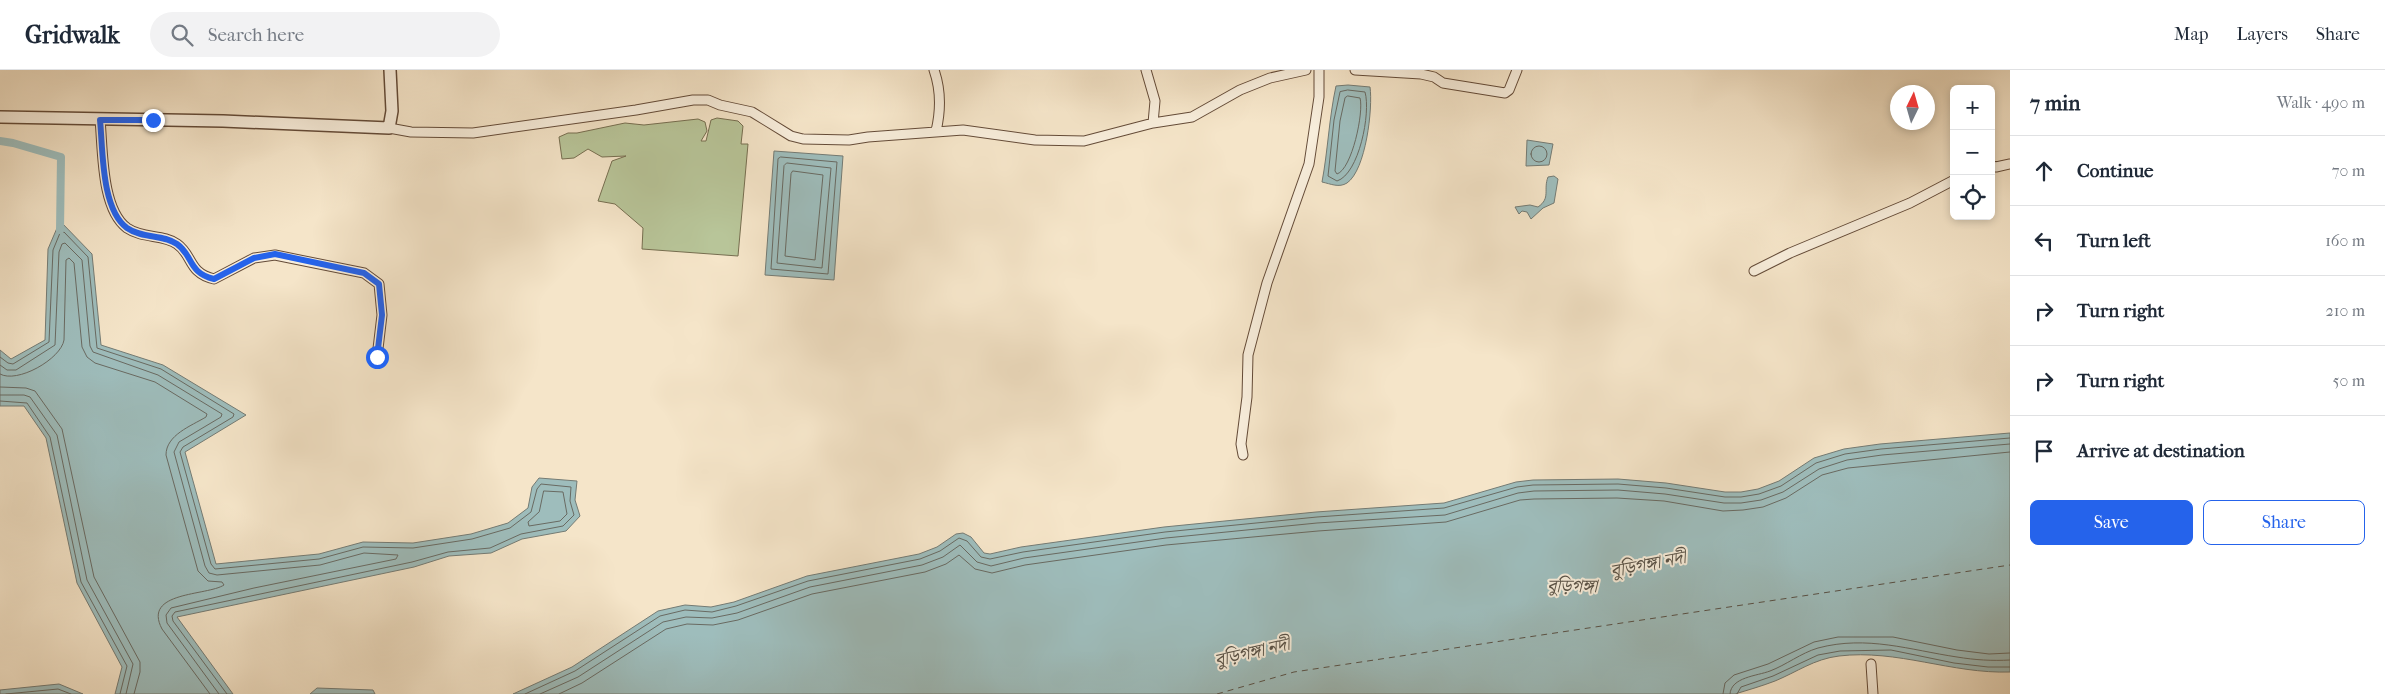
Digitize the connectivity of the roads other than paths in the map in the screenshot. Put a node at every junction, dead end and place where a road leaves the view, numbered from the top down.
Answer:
1 (390, 70) edge
2 (934, 70) edge
3 (1146, 70) edge
4 (1306, 70) edge
5 (1319, 70) edge
6 (1355, 70) edge
7 (1517, 70) edge
8 (0, 117) edge
9 (100, 120) junction
10 (1153, 123) junction
11 (389, 128) junction
12 (936, 131) junction
13 (2010, 164) edge
14 (1995, 167) edge
15 (1950, 182) edge
16 (1754, 271) dead end
17 (377, 357) dead end
18 (1243, 455) dead end
19 (1871, 664) dead end
20 (1874, 694) edge

1 - 11 street
2 - 12 street
3 - 10 street
4 - 10 street
5 - 18 street
6 - 7 street
8 - 9 street
9 - 11 street
9 - 17 street
10 - 12 street
11 - 12 street
13 - 14 street
15 - 16 street
19 - 20 street

